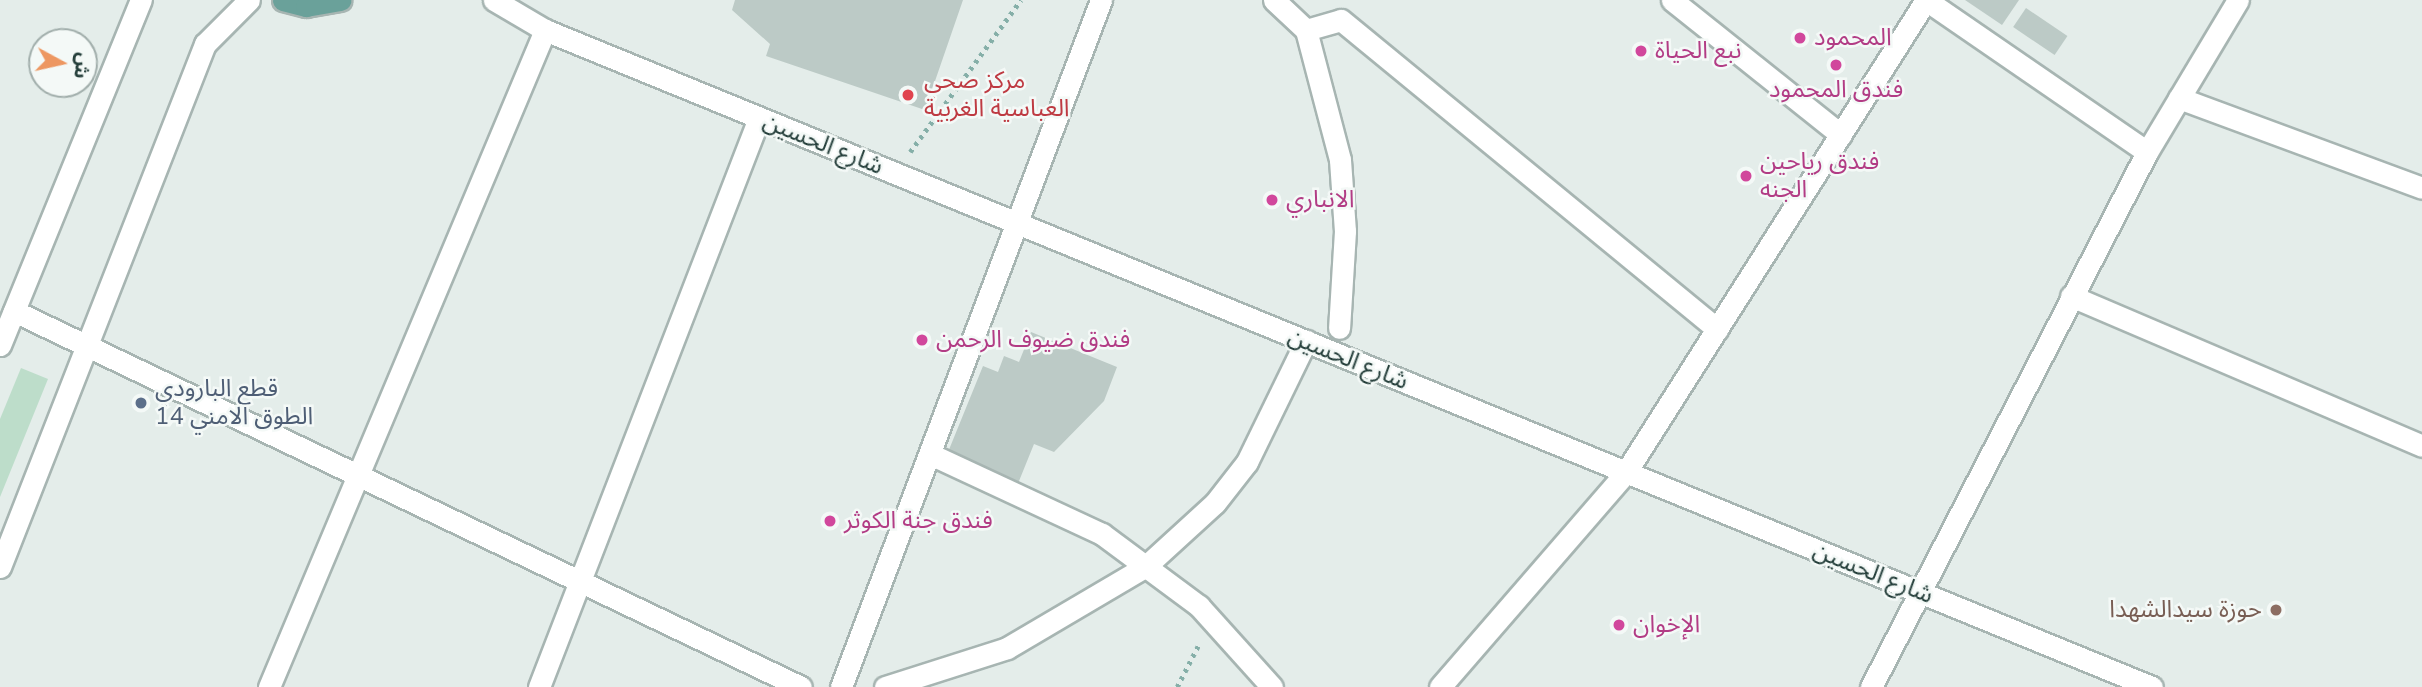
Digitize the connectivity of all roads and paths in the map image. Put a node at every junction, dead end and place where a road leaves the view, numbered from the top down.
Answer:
1 (141, 0) edge
2 (249, 0) edge
3 (283, 0) edge
4 (340, 0) edge
5 (494, 0) edge
6 (1021, 0) edge
7 (1101, 0) edge
8 (1274, 0) edge
9 (1672, 0) edge
10 (2238, 0) edge
11 (545, 30) junction
12 (1306, 30) junction
13 (2179, 98) junction
14 (759, 118) junction
15 (1841, 135) junction
16 (2147, 152) junction
17 (894, 173) junction
18 (2422, 188) edge
19 (1021, 225) junction
20 (2071, 296) junction
21 (7, 308) edge
22 (1339, 328) dead end
23 (1717, 329) junction
24 (1306, 341) junction
25 (88, 343) junction
26 (0, 345) edge
27 (2422, 446) edge
28 (932, 455) junction
29 (359, 472) junction
30 (1626, 472) junction
31 (1146, 566) junction
32 (0, 567) edge
33 (580, 582) junction
34 (1916, 591) junction
35 (1212, 620) junction
36 (269, 687) edge
37 (539, 687) edge
38 (801, 687) edge
39 (841, 687) edge
40 (885, 687) edge
41 (1177, 687) edge
42 (1272, 687) edge
43 (1440, 687) edge
44 (1871, 687) edge
45 (2152, 687) edge

1 - 21 street
2 - 25 street
3 - 4 main road
5 - 11 street, شارع الحسين
6 - 17 path
7 - 19 street
8 - 12 street
9 - 15 street
10 - 13 street
11 - 14 street, شارع الحسين
11 - 29 street
12 - 22 street
12 - 23 street
13 - 16 street
13 - 18 street
14 - 17 street, شارع الحسين
14 - 33 street
15 - 16 street
15 - 23 street
16 - 20 street
17 - 19 street, شارع الحسين
19 - 24 street, شارع الحسين
19 - 28 street
20 - 27 street
20 - 34 street
21 - 25 street
21 - 26 street
23 - 30 street
24 - 30 street, شارع الحسين
24 - 31 street
25 - 29 street
25 - 32 street
28 - 31 street
28 - 39 street
29 - 33 street
29 - 36 street
30 - 34 street, شارع الحسين
30 - 43 street
31 - 35 street
31 - 40 street
33 - 37 street
33 - 38 street
34 - 44 street
34 - 45 street, شارع الحسين
35 - 41 path
35 - 42 street

